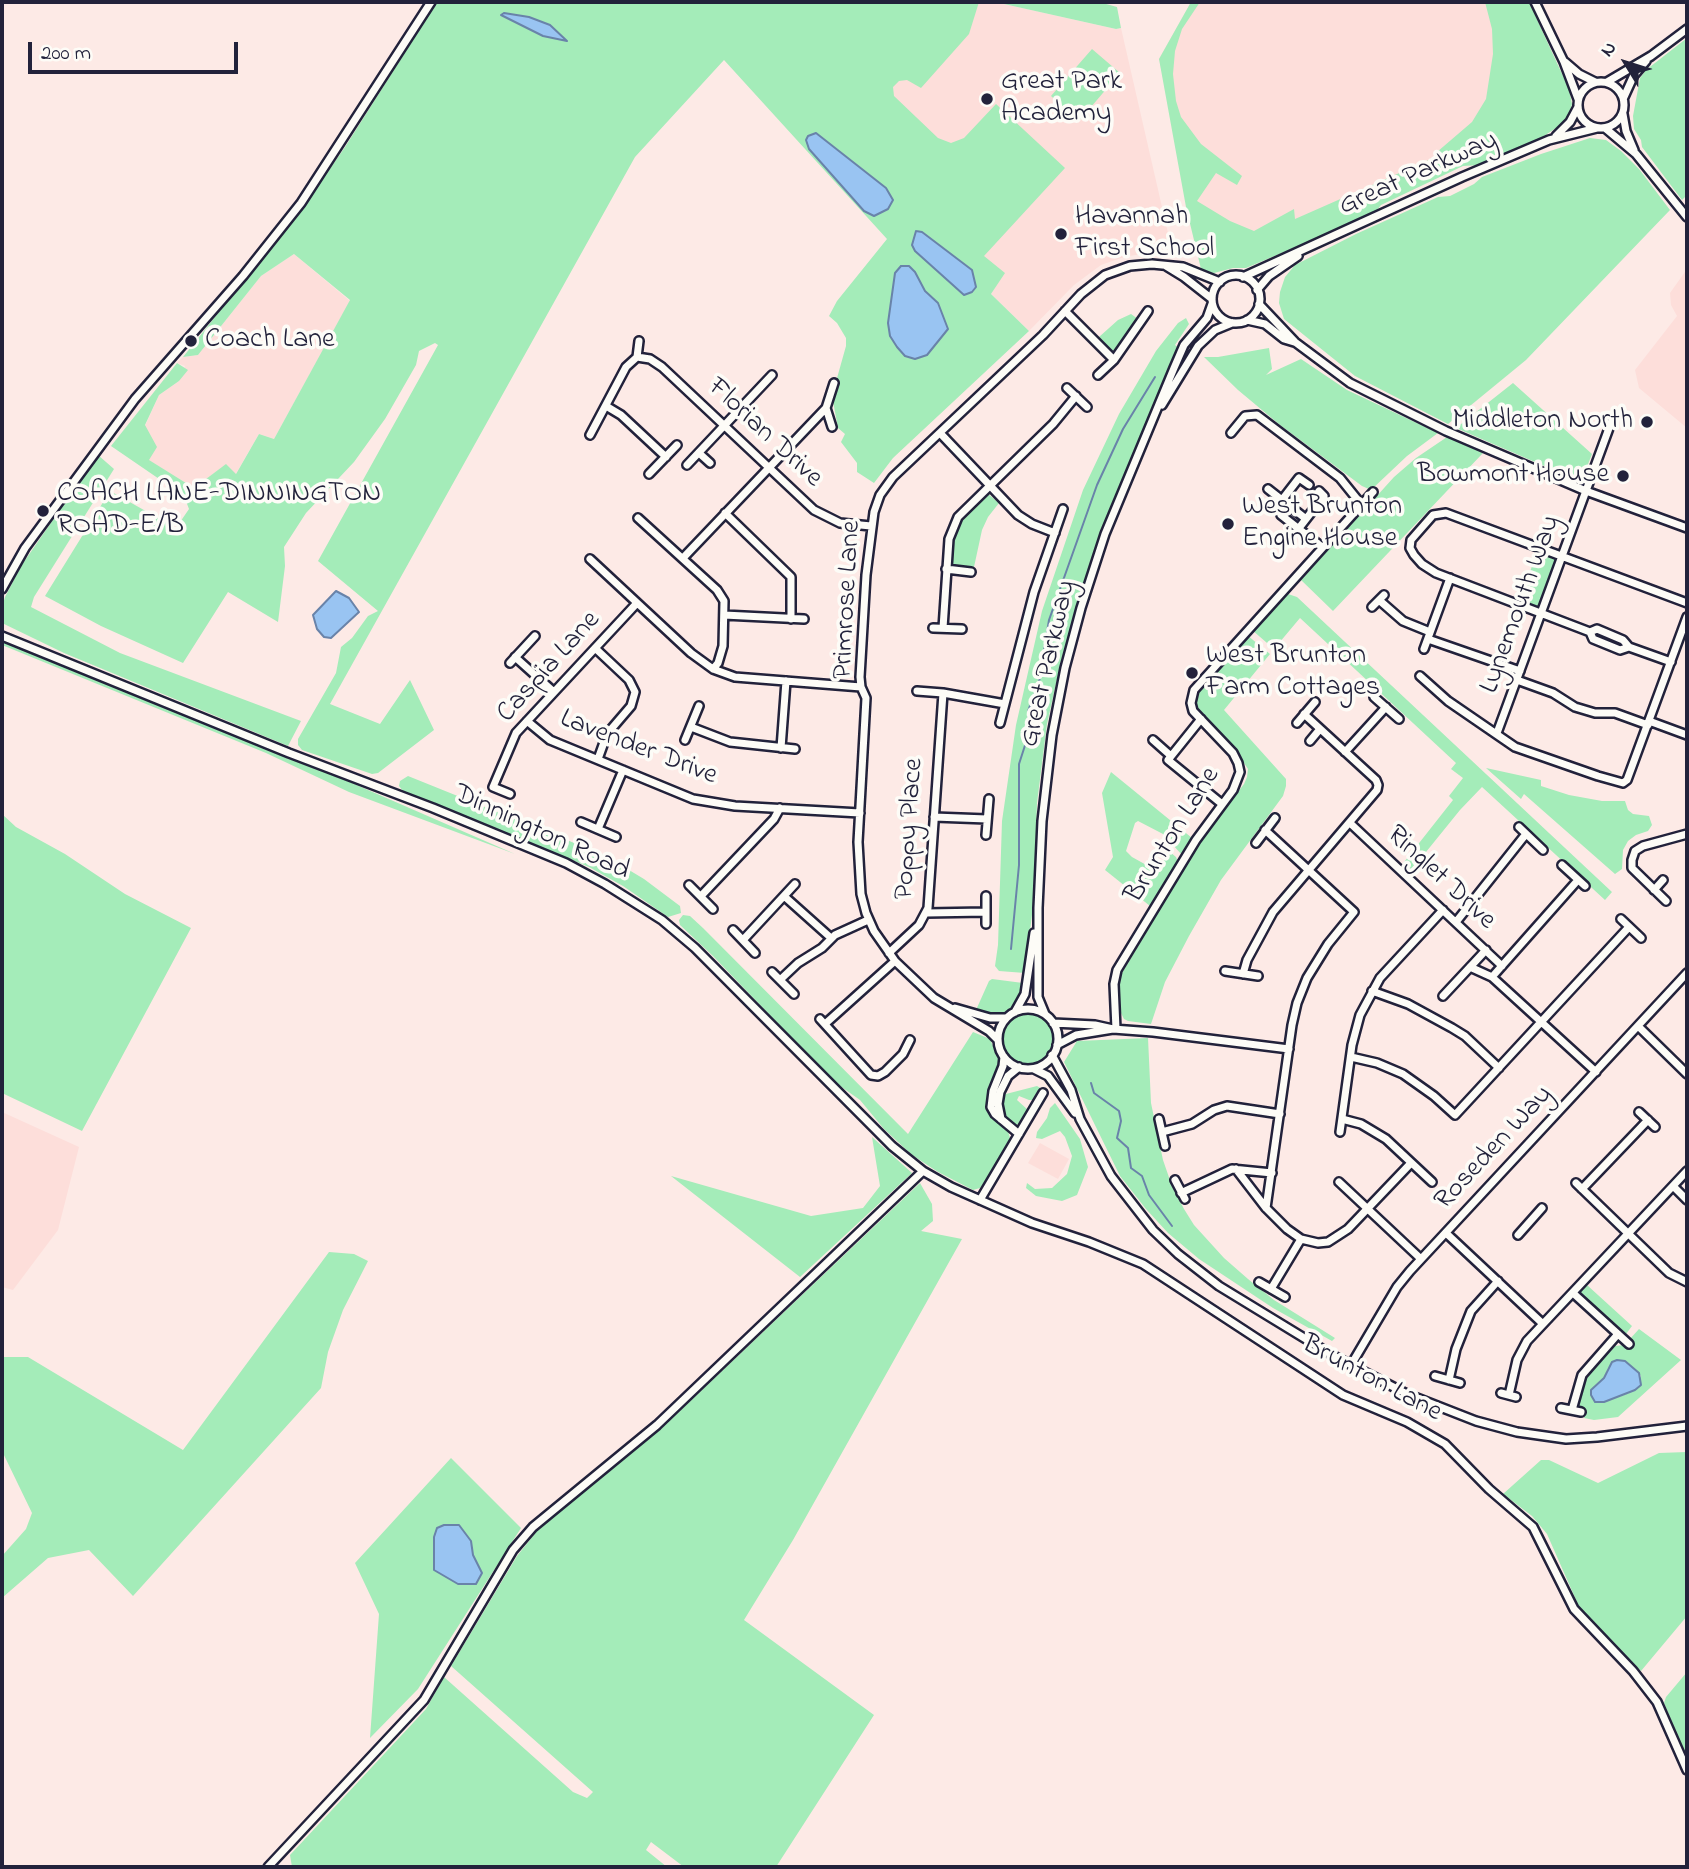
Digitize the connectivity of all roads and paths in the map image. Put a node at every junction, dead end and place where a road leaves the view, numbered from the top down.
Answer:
1 (431, 2) edge
2 (1535, 2) edge
3 (1687, 29) edge
4 (1651, 56) junction
5 (1564, 62) junction
6 (1595, 82) junction
7 (1607, 82) junction
8 (1623, 97) junction
9 (1578, 103) junction
10 (1623, 114) junction
11 (1601, 128) junction
12 (1549, 140) junction
13 (1636, 154) junction
14 (1687, 217) edge
15 (1307, 249) junction
16 (1166, 266) junction
17 (1243, 277) junction
18 (1220, 282) junction
19 (1257, 290) junction
20 (1212, 302) junction
21 (1259, 304) junction
22 (1065, 311) junction
23 (1148, 311) dead end
24 (1247, 320) junction
25 (1232, 323) junction
26 (639, 341) dead end
27 (1295, 342) junction
28 (637, 357) junction
29 (1114, 360) junction
30 (772, 375) dead end
31 (1098, 375) dead end
32 (834, 383) dead end
33 (1067, 388) dead end
34 (1076, 396) junction
35 (606, 406) junction
36 (1087, 407) dead end
37 (826, 408) junction
38 (1612, 420) dead end
39 (724, 426) junction
40 (832, 427) dead end
41 (940, 433) junction
42 (1231, 433) dead end
43 (590, 435) dead end
44 (1144, 438) junction
45 (677, 445) dead end
46 (699, 453) junction
47 (666, 457) junction
48 (710, 463) dead end
49 (687, 465) dead end
50 (769, 468) junction
51 (649, 474) dead end
52 (989, 485) junction
53 (1308, 485) dead end
54 (1268, 489) dead end
55 (1319, 491) dead end
56 (1586, 491) junction
57 (1373, 492) dead end
58 (1286, 503) junction
59 (1361, 504) junction
60 (1063, 509) dead end
61 (725, 513) junction
62 (638, 518) dead end
63 (1306, 519) junction
64 (870, 527) junction
65 (1299, 528) junction
66 (1687, 528) edge
67 (1055, 533) junction
68 (1322, 547) junction
69 (682, 558) junction
70 (1562, 558) junction
71 (590, 559) dead end
72 (946, 569) junction
73 (971, 572) dead end
74 (1450, 578) junction
75 (2, 589) edge
76 (638, 603) junction
77 (1687, 603) edge
78 (1372, 607) dead end
79 (1541, 614) junction
80 (724, 615) junction
81 (1687, 617) edge
82 (791, 619) junction
83 (804, 620) dead end
84 (933, 628) dead end
85 (943, 628) junction
86 (962, 629) dead end
87 (2, 636) edge
88 (535, 636) dead end
89 (1429, 636) junction
90 (595, 648) junction
91 (1424, 649) dead end
92 (1671, 662) junction
93 (713, 669) junction
94 (1520, 671) junction
95 (1420, 676) dead end
96 (1517, 680) junction
97 (786, 681) junction
98 (860, 687) junction
99 (918, 691) dead end
100 (554, 692) junction
101 (943, 693) junction
102 (1374, 697) dead end
103 (1315, 702) dead end
104 (1005, 704) junction
105 (699, 706) dead end
106 (1386, 707) junction
107 (1304, 714) junction
108 (1201, 719) junction
109 (1399, 719) dead end
110 (527, 721) junction
111 (1000, 723) dead end
112 (1297, 723) dead end
113 (1648, 723) junction
114 (691, 727) junction
115 (1321, 729) junction
116 (1497, 733) junction
117 (1687, 735) edge
118 (685, 740) dead end
119 (1153, 740) dead end
120 (1310, 741) dead end
121 (781, 748) junction
122 (795, 748) dead end
123 (1345, 752) junction
124 (1171, 756) junction
125 (597, 759) junction
126 (623, 770) junction
127 (510, 793) dead end
128 (989, 799) dead end
129 (1222, 804) junction
130 (780, 808) junction
131 (860, 813) junction
132 (934, 817) junction
133 (1275, 818) dead end
134 (987, 819) junction
135 (581, 822) dead end
136 (1350, 823) junction
137 (1519, 827) dead end
138 (598, 829) junction
139 (1265, 830) junction
140 (1527, 834) junction
141 (1687, 834) edge
142 (986, 835) dead end
143 (616, 836) dead end
144 (1256, 843) dead end
145 (1543, 850) dead end
146 (1562, 865) dead end
147 (1309, 870) junction
148 (1662, 880) dead end
149 (795, 884) dead end
150 (689, 885) dead end
151 (1654, 890) junction
152 (784, 896) junction
153 (986, 896) dead end
154 (701, 897) junction
155 (1666, 901) dead end
156 (1038, 908) junction
157 (713, 909) dead end
158 (1443, 910) junction
159 (986, 912) junction
160 (926, 913) junction
161 (1621, 919) dead end
162 (869, 920) junction
163 (1456, 922) junction
164 (986, 924) dead end
165 (1629, 927) junction
166 (733, 930) dead end
167 (831, 938) junction
168 (1641, 938) dead end
169 (743, 940) junction
170 (1486, 950) junction
171 (755, 953) dead end
172 (889, 953) junction
173 (895, 961) junction
174 (1502, 965) junction
175 (1470, 967) junction
176 (1225, 971) dead end
177 (772, 972) dead end
178 (1687, 973) edge
179 (1243, 974) junction
180 (1258, 976) dead end
181 (1492, 977) junction
182 (780, 980) junction
183 (1372, 991) junction
184 (793, 994) dead end
185 (1443, 996) dead end
186 (951, 1007) junction
187 (1014, 1012) junction
188 (1045, 1014) junction
189 (1006, 1018) junction
190 (1542, 1022) junction
191 (1053, 1023) junction
192 (1638, 1026) junction
193 (1114, 1029) junction
194 (910, 1040) dead end
195 (998, 1040) junction
196 (1057, 1045) junction
197 (1289, 1049) junction
198 (1052, 1055) junction
199 (1351, 1056) junction
200 (1004, 1057) junction
201 (1019, 1068) junction
202 (1030, 1068) junction
203 (1499, 1068) junction
204 (1595, 1072) junction
205 (1687, 1074) edge
206 (1043, 1093) dead end
207 (1639, 1112) dead end
208 (1280, 1114) junction
209 (1001, 1119) junction
210 (1080, 1119) junction
211 (1159, 1119) dead end
212 (1342, 1119) junction
213 (1648, 1120) junction
214 (1655, 1127) dead end
215 (1162, 1132) junction
216 (1340, 1132) dead end
217 (1020, 1134) junction
218 (1165, 1146) dead end
219 (1411, 1163) junction
220 (1236, 1169) junction
221 (923, 1171) junction
222 (1687, 1171) edge
223 (1272, 1173) junction
224 (1175, 1180) dead end
225 (1339, 1182) dead end
226 (1432, 1182) dead end
227 (1576, 1183) dead end
228 (1673, 1186) junction
229 (1582, 1189) junction
230 (1687, 1199) edge
231 (981, 1200) junction
232 (1266, 1208) junction
233 (1542, 1208) dead end
234 (1368, 1209) junction
235 (1446, 1233) junction
236 (1628, 1234) junction
237 (1518, 1235) dead end
238 (1301, 1239) junction
239 (1421, 1259) junction
240 (1498, 1281) junction
241 (1259, 1282) dead end
242 (1687, 1282) edge
243 (1271, 1289) junction
244 (1573, 1293) junction
245 (1285, 1297) dead end
246 (1544, 1324) junction
247 (1618, 1335) junction
248 (1629, 1344) dead end
249 (1351, 1365) junction
250 (1436, 1376) dead end
251 (1449, 1380) junction
252 (1460, 1382) dead end
253 (1508, 1395) dead end
254 (1562, 1408) dead end
255 (1572, 1410) junction
256 (1581, 1412) dead end
257 (1687, 1426) edge
258 (1687, 1770) edge
259 (268, 1867) edge

1 - 75 street
2 - 5 street
3 - 4 street
4 - 7 street
4 - 8 street
5 - 6 street
5 - 9 street
6 - 7 street
6 - 9 street, Great Parkway
7 - 8 street
8 - 10 street
9 - 11 street
9 - 12 street, Great Parkway
10 - 11 street, Great Parkway
10 - 13 street
11 - 12 street, Great Parkway
11 - 13 street
12 - 15 street, Great Parkway
13 - 14 street
15 - 17 street, Great Parkway
15 - 19 street, Great Parkway
16 - 18 street, Primrose Lane
16 - 20 street
16 - 22 street, Primrose Lane
17 - 18 street, Great Parkway
17 - 19 street
18 - 20 street, Great Parkway
19 - 21 street
20 - 25 street
20 - 44 street, Great Parkway
21 - 24 street
21 - 27 street
22 - 29 street
22 - 41 street, Primrose Lane
23 - 29 street
24 - 25 street, Great Parkway
24 - 27 street
25 - 44 street, Great Parkway
26 - 28 street
27 - 56 street
28 - 35 street
28 - 39 street, Florian Drive
29 - 31 street
30 - 39 street
32 - 37 street
33 - 34 street
34 - 36 street
34 - 52 street
35 - 43 street
35 - 47 street
37 - 40 street
37 - 50 street
38 - 56 street, Lynemouth Way
39 - 46 street
39 - 50 street, Florian Drive
41 - 52 street
41 - 64 street, Primrose Lane
42 - 59 street
44 - 156 street, Great Parkway
45 - 47 street
46 - 48 street
46 - 49 street
47 - 51 street
50 - 61 street
50 - 64 street, Florian Drive
52 - 67 street
52 - 72 street
53 - 58 street
54 - 58 street
55 - 63 street
56 - 66 street
56 - 70 street, Lynemouth Way
57 - 59 street
58 - 63 street
58 - 65 street
59 - 68 street
60 - 67 street
61 - 69 street
61 - 82 street
62 - 69 street
63 - 65 street
64 - 98 street, Primrose Lane
65 - 68 street
67 - 104 street
68 - 108 street
69 - 80 street
70 - 74 street
70 - 77 street
70 - 79 street, Lynemouth Way
71 - 76 street
72 - 73 street
72 - 85 street
74 - 79 street
74 - 89 street
76 - 90 street, Caspia Lane
76 - 93 street
78 - 89 street
79 - 92 street
79 - 94 street, Lynemouth Way
80 - 82 street
80 - 93 street
81 - 92 street
82 - 83 street
84 - 85 street
85 - 86 street
87 - 221 street, Dinnington Road
88 - 100 street
89 - 91 street
89 - 94 street
90 - 100 street, Caspia Lane
90 - 125 street
92 - 113 street
93 - 97 street
94 - 96 street, Lynemouth Way
95 - 116 street
96 - 113 street
96 - 116 street, Lynemouth Way
97 - 98 street
97 - 121 street
98 - 131 street, Primrose Lane
99 - 101 street
100 - 110 street, Caspia Lane
101 - 104 street
101 - 132 street, Poppy Place
102 - 106 street
103 - 107 street
104 - 111 street
105 - 114 street
106 - 109 street
106 - 123 street
107 - 112 street
107 - 115 street, Ringlet Drive
108 - 124 street
108 - 129 street, Brunton Lane
110 - 125 street, Lavender Drive
110 - 127 street, Caspia Lane
113 - 116 street
113 - 117 street
114 - 118 street
114 - 121 street
115 - 120 street
115 - 123 street, Ringlet Drive
119 - 124 street
121 - 122 street
123 - 136 street, Ringlet Drive
124 - 129 street
125 - 126 street, Lavender Drive
126 - 130 street, Lavender Drive
126 - 138 street
128 - 134 street
129 - 193 street, Brunton Lane
130 - 131 street, Lavender Drive
130 - 154 street
131 - 162 street, Primrose Lane
132 - 134 street
132 - 160 street, Poppy Place
133 - 139 street
134 - 142 street
135 - 138 street
136 - 147 street, Ringlet Drive
136 - 158 street, Ringlet Drive
137 - 140 street
138 - 143 street
139 - 144 street
139 - 147 street
140 - 145 street
140 - 163 street
141 - 151 street
146 - 174 street
147 - 179 street, Ringlet Drive
147 - 197 street
148 - 151 street
149 - 152 street
150 - 154 street
151 - 155 street
152 - 167 street
152 - 169 street
153 - 159 street
154 - 157 street
156 - 187 street, Great Parkway
156 - 188 street, Great Parkway
158 - 163 street, Ringlet Drive
158 - 183 street
159 - 160 street
159 - 164 street
160 - 172 street, Poppy Place
161 - 165 street
162 - 167 street
162 - 172 street, Primrose Lane
163 - 170 street, Ringlet Drive
165 - 168 street
165 - 190 street
166 - 169 street
167 - 182 street
169 - 171 street
170 - 174 street, Ringlet Drive
170 - 175 street
172 - 173 street, Primrose Lane
173 - 186 street, Primrose Lane
173 - 194 street
174 - 181 street
175 - 181 street
175 - 185 street
176 - 179 street
177 - 182 street
178 - 192 street, Roseden Way
179 - 180 street
181 - 190 street
182 - 184 street
183 - 199 street
183 - 203 street
186 - 189 street, Primrose Lane
186 - 195 street, Primrose Lane
187 - 188 street
187 - 189 street
188 - 191 street, Great Parkway
189 - 195 street
190 - 203 street
190 - 204 street
191 - 193 street
191 - 196 street
192 - 204 street, Roseden Way
192 - 205 street
193 - 196 street
193 - 197 street
195 - 200 street
196 - 198 street
197 - 208 street
198 - 202 street
198 - 210 street
199 - 203 street
199 - 212 street
200 - 201 street
200 - 209 street
201 - 202 street
201 - 209 street
202 - 210 street
204 - 235 street, Roseden Way
206 - 217 street
207 - 213 street
208 - 215 street
208 - 223 street
209 - 217 street
210 - 249 street
211 - 215 street
212 - 216 street
212 - 219 street
213 - 214 street
213 - 229 street
215 - 218 street
217 - 231 street
219 - 226 street
219 - 234 street
220 - 223 street
220 - 224 street
220 - 232 street
221 - 231 street, Dinnington Road
221 - 259 street
222 - 228 street
223 - 232 street
225 - 234 street
227 - 229 street
228 - 230 street
228 - 236 street
229 - 236 street
231 - 258 street, Brunton Lane
232 - 238 street
233 - 237 street
234 - 238 street
234 - 239 street
235 - 239 street, Roseden Way
235 - 240 street
236 - 242 street
236 - 244 street
238 - 243 street
239 - 249 street, Roseden Way
240 - 246 street
240 - 251 street
241 - 243 street
243 - 245 street
244 - 246 street
244 - 247 street
246 - 253 street
247 - 248 street
247 - 255 street
249 - 257 street
250 - 251 street
251 - 252 street
254 - 255 street
255 - 256 street

